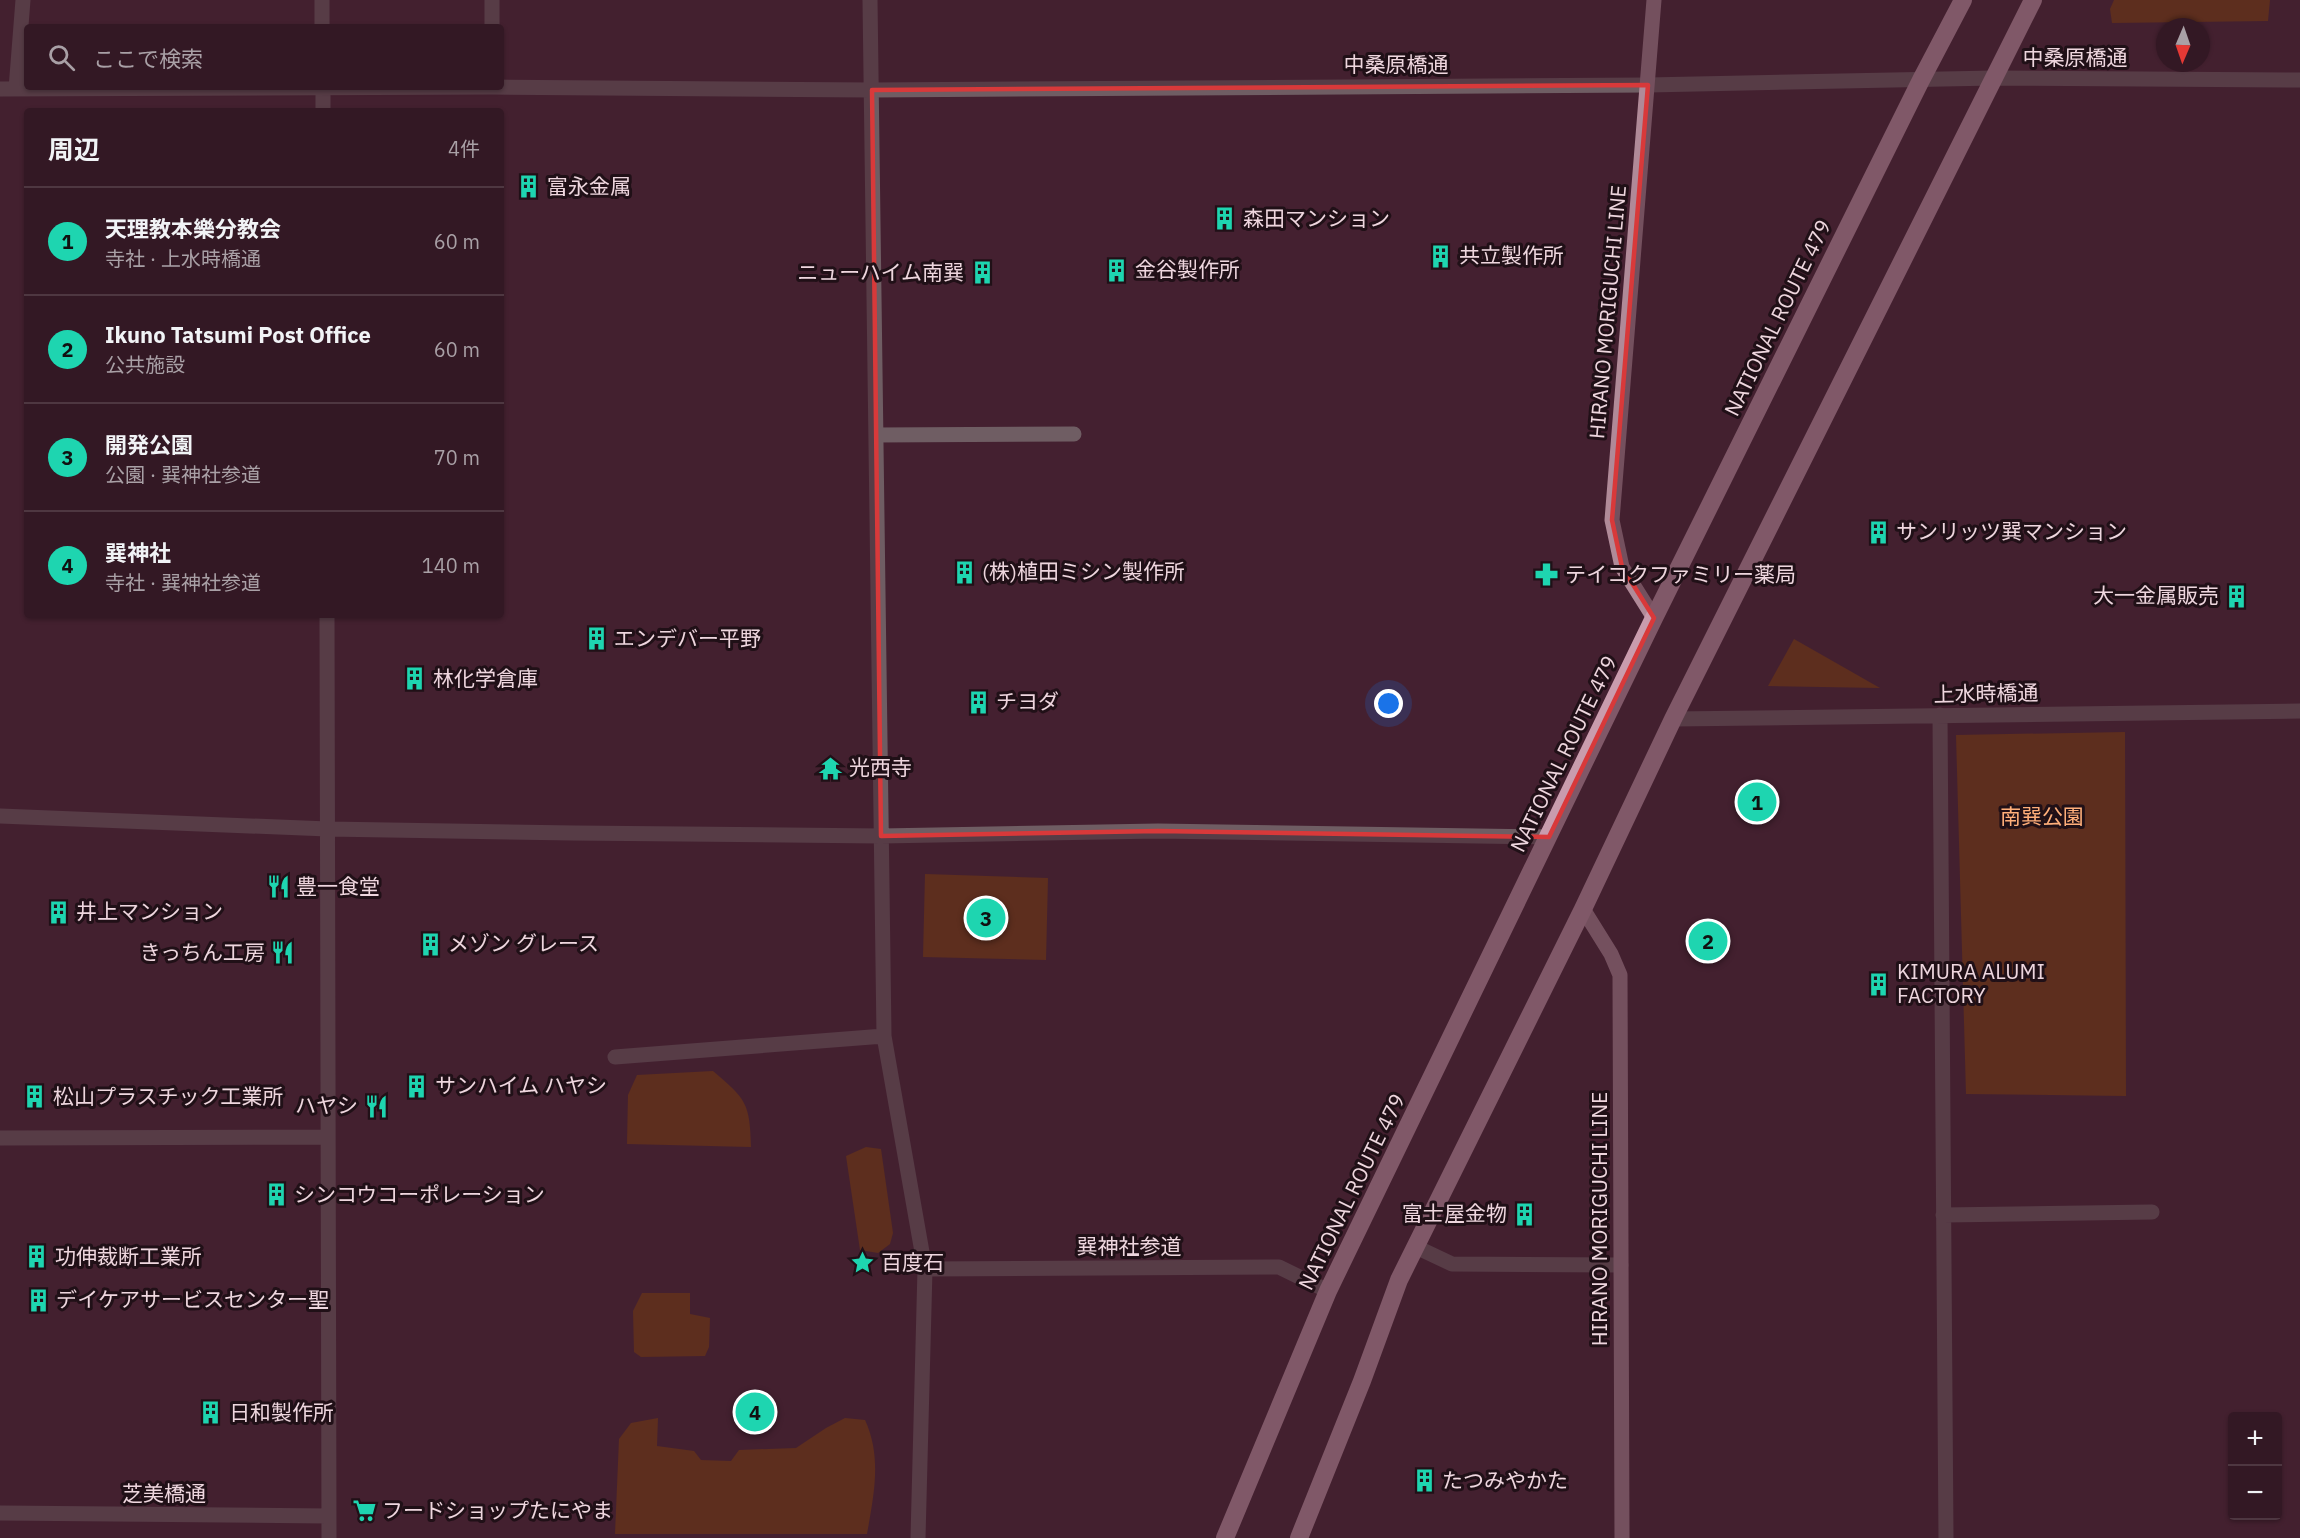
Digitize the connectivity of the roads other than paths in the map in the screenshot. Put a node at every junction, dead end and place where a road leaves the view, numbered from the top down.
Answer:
1 (23, 0) edge
2 (322, 0) edge
3 (492, 0) edge
4 (870, 0) edge
5 (1654, 0) edge
6 (1963, 0) edge
7 (2033, 0) edge
8 (322, 24) edge
9 (492, 24) edge
10 (1994, 78) junction
11 (1921, 80) junction
12 (2300, 80) edge
13 (1648, 84) junction
14 (504, 87) edge
15 (0, 89) edge
16 (16, 89) junction
17 (24, 89) edge
18 (323, 90) edge
19 (872, 90) junction
20 (323, 108) edge
21 (1074, 434) dead end
22 (876, 435) junction
23 (327, 618) edge
24 (1654, 618) junction
25 (2300, 711) edge
26 (1940, 715) junction
27 (1673, 719) junction
28 (0, 816) edge
29 (328, 829) junction
30 (881, 836) junction
31 (1549, 837) junction
32 (1583, 909) junction
33 (884, 1036) junction
34 (615, 1057) dead end
35 (328, 1137) junction
36 (0, 1138) edge
37 (2152, 1212) dead end
38 (1943, 1215) junction
39 (1416, 1247) junction
40 (1621, 1265) junction
41 (925, 1269) junction
42 (1328, 1291) junction
43 (0, 1514) edge
44 (328, 1516) junction
45 (329, 1538) edge
46 (918, 1538) edge
47 (1225, 1538) edge
48 (1299, 1538) edge
49 (1622, 1538) edge
50 (1946, 1538) edge

1 - 16 street
2 - 8 street
3 - 9 street
4 - 19 street
5 - 13 main road, HIRANO MORIGUCHI LINE
6 - 11 highway, NATIONAL ROUTE 479
7 - 10 highway
10 - 11 street, 中桑原橋通
10 - 12 street, 中桑原橋通
10 - 27 highway
11 - 13 street, 中桑原橋通
11 - 24 highway, NATIONAL ROUTE 479
13 - 19 street, 中桑原橋通
13 - 24 main road, HIRANO MORIGUCHI LINE
14 - 19 street, 中桑原橋通
15 - 16 street, 中桑原橋通
16 - 17 street, 中桑原橋通
18 - 20 street
19 - 22 street
21 - 22 street
22 - 30 street
23 - 29 street
24 - 31 highway, NATIONAL ROUTE 479
25 - 26 street, 上水時橋通
26 - 27 street, 上水時橋通
26 - 38 street
27 - 32 highway
28 - 29 street
29 - 30 street
29 - 35 street
30 - 31 street
30 - 33 street
31 - 42 highway, NATIONAL ROUTE 479
32 - 39 highway
32 - 40 main road, HIRANO MORIGUCHI LINE
33 - 34 street
33 - 41 street
35 - 36 street
35 - 44 street
37 - 38 street
38 - 50 street
39 - 40 street
39 - 48 highway
40 - 49 main road, HIRANO MORIGUCHI LINE
41 - 42 street, 巽神社参道
41 - 46 street
42 - 47 highway, NATIONAL ROUTE 479
43 - 44 street, 芝美橋通
44 - 45 street

